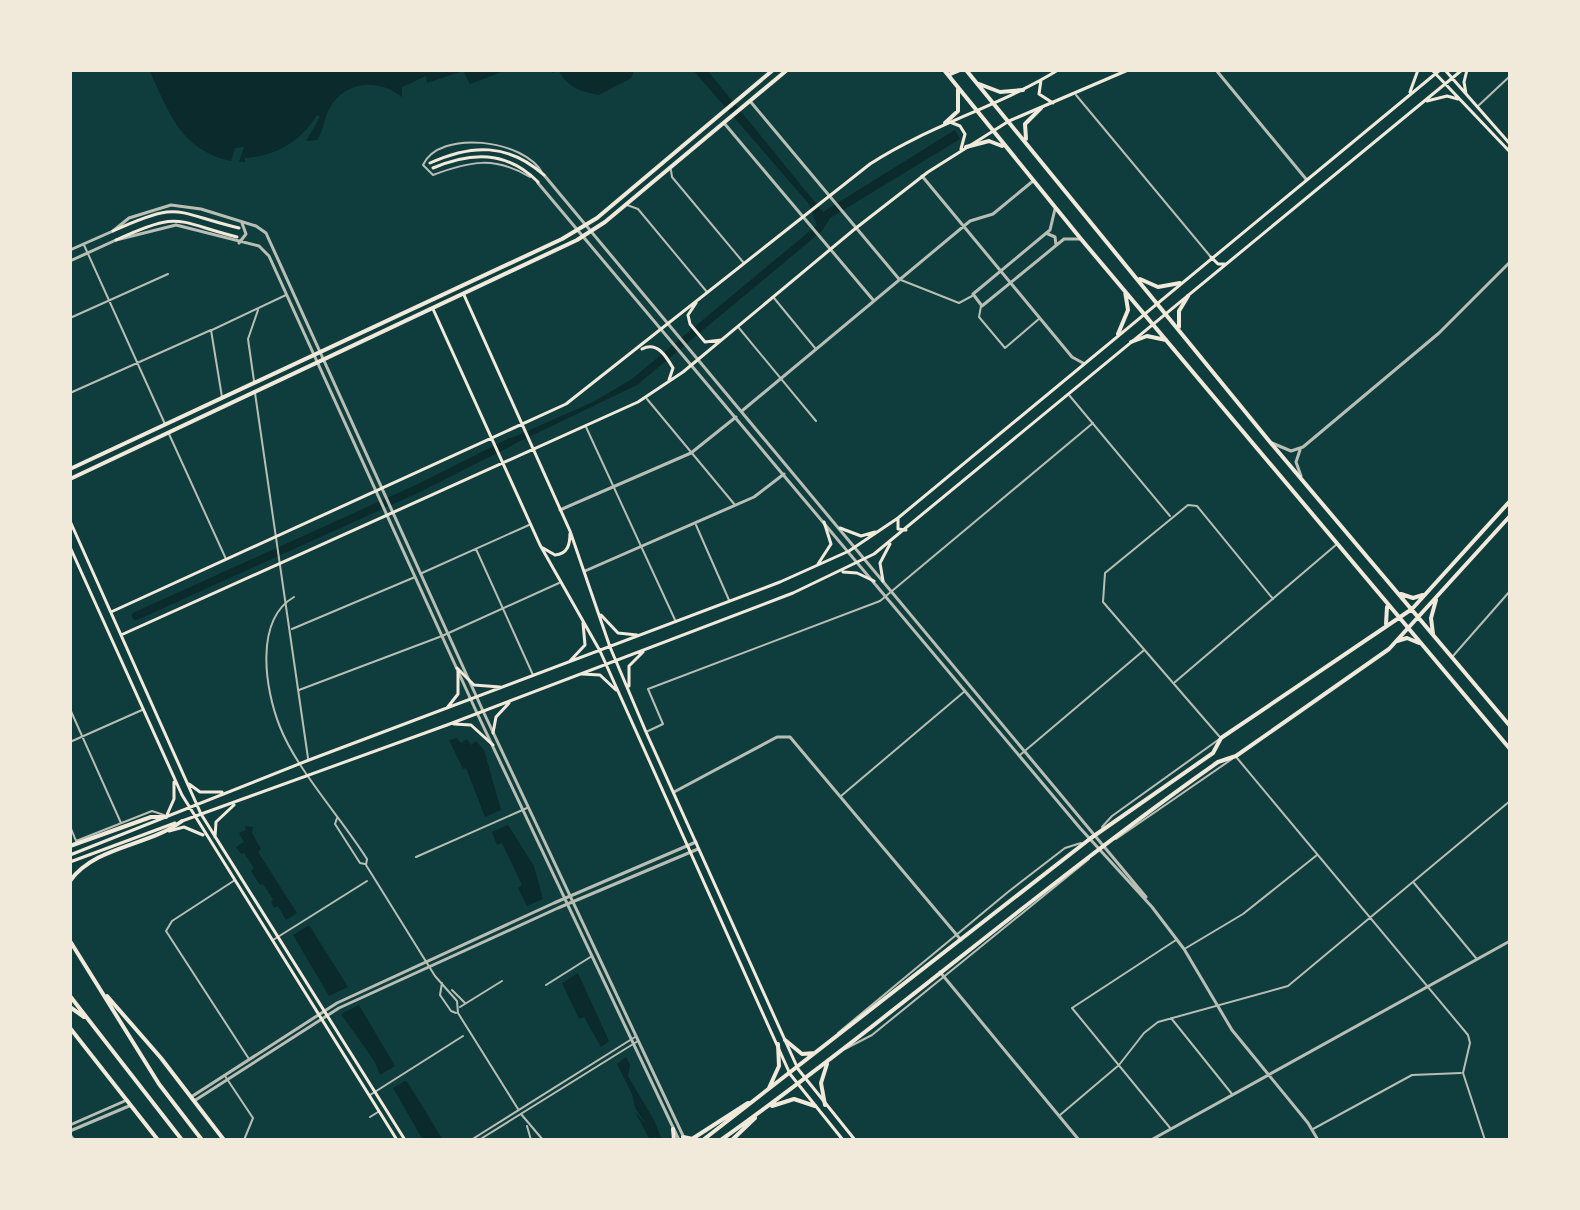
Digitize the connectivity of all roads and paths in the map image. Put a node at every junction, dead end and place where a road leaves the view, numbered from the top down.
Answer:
1 (773, 70) edge
2 (787, 70) edge
3 (963, 70) edge
4 (1058, 70) edge
5 (1128, 70) edge
6 (1216, 70) edge
7 (1418, 70) edge
8 (1465, 70) edge
9 (1438, 71) edge
10 (946, 72) edge
11 (1510, 76) edge
12 (1451, 79) junction
13 (1041, 80) junction
14 (975, 81) junction
15 (1446, 83) junction
16 (958, 87) junction
17 (1023, 90) junction
18 (1076, 94) junction
19 (1407, 97) junction
20 (1462, 100) junction
21 (1470, 101) junction
22 (748, 103) junction
23 (1054, 103) junction
24 (1423, 103) junction
25 (994, 104) junction
26 (1041, 108) junction
27 (1477, 108) junction
28 (976, 110) junction
29 (1009, 121) junction
30 (725, 122) junction
31 (945, 123) junction
32 (993, 130) junction
33 (1510, 144) edge
34 (1028, 145) junction
35 (966, 147) junction
36 (1009, 151) junction
37 (959, 152) junction
38 (1510, 152) edge
39 (430, 163) dead end
40 (662, 163) junction
41 (534, 167) junction
42 (433, 168) dead end
43 (669, 169) junction
44 (529, 173) junction
45 (544, 175) junction
46 (922, 176) junction
47 (1306, 179) junction
48 (1033, 181) junction
49 (538, 182) junction
50 (830, 196) junction
51 (626, 205) junction
52 (1055, 208) junction
53 (804, 213) junction
54 (242, 223) junction
55 (587, 225) junction
56 (854, 226) junction
57 (964, 226) junction
58 (239, 228) dead end
59 (579, 230) junction
60 (113, 231) junction
61 (592, 231) junction
62 (1046, 234) junction
63 (584, 236) junction
64 (237, 237) dead end
65 (1081, 239) junction
66 (116, 240) junction
67 (239, 243) junction
68 (83, 244) junction
69 (1056, 245) junction
70 (828, 247) junction
71 (70, 250) edge
72 (87, 253) junction
73 (1211, 257) junction
74 (70, 261) edge
75 (743, 262) junction
76 (1510, 262) edge
77 (1227, 263) junction
78 (1001, 271) junction
79 (168, 274) dead end
80 (1138, 278) junction
81 (900, 280) junction
82 (1010, 282) junction
83 (1180, 283) junction
84 (1124, 288) junction
85 (707, 292) junction
86 (973, 294) junction
87 (287, 295) junction
88 (464, 295) junction
89 (1188, 296) junction
90 (701, 297) junction
91 (773, 297) junction
92 (109, 300) junction
93 (874, 301) junction
94 (1157, 302) junction
95 (982, 306) junction
96 (260, 308) junction
97 (433, 309) junction
98 (1144, 312) junction
99 (1166, 313) junction
100 (70, 318) edge
101 (1040, 318) junction
102 (670, 323) junction
103 (1154, 323) junction
104 (738, 327) junction
105 (663, 329) junction
106 (211, 330) junction
107 (731, 333) junction
108 (1182, 333) junction
109 (1118, 334) junction
110 (1169, 341) junction
111 (1131, 342) junction
112 (816, 349) junction
113 (321, 352) junction
114 (314, 355) junction
115 (630, 355) junction
116 (700, 359) junction
117 (325, 360) junction
118 (137, 363) junction
119 (319, 363) junction
120 (1083, 363) junction
121 (693, 365) junction
122 (266, 377) junction
123 (781, 379) junction
124 (254, 382) junction
125 (270, 386) junction
126 (661, 388) junction
127 (255, 392) junction
128 (70, 393) edge
129 (1069, 394) junction
130 (222, 397) junction
131 (645, 398) junction
132 (743, 410) junction
133 (736, 417) junction
134 (816, 421) dead end
135 (1093, 423) junction
136 (165, 424) junction
137 (586, 426) junction
138 (522, 428) junction
139 (169, 433) junction
140 (493, 441) junction
141 (1270, 442) junction
142 (1303, 447) junction
143 (531, 448) junction
144 (691, 453) junction
145 (502, 461) junction
146 (72, 468) edge
147 (784, 474) junction
148 (70, 479) edge
149 (1304, 481) junction
150 (614, 487) junction
151 (384, 491) junction
152 (378, 494) junction
153 (1510, 501) edge
154 (735, 506) junction
155 (560, 510) junction
156 (393, 511) junction
157 (387, 513) junction
158 (1510, 516) edge
159 (898, 518) junction
160 (1172, 518) junction
161 (70, 521) edge
162 (824, 522) junction
163 (695, 523) junction
164 (531, 525) junction
165 (840, 528) junction
166 (883, 529) junction
167 (908, 529) junction
168 (570, 531) junction
169 (276, 538) junction
170 (893, 541) junction
171 (1337, 544) junction
172 (540, 545) junction
173 (70, 547) edge
174 (641, 547) junction
175 (855, 547) junction
176 (476, 549) junction
177 (849, 551) junction
178 (72, 555) edge
179 (865, 559) junction
180 (226, 560) junction
181 (280, 563) junction
182 (858, 563) junction
183 (814, 568) junction
184 (585, 571) junction
185 (839, 572) junction
186 (421, 574) junction
187 (416, 577) junction
188 (874, 581) junction
189 (883, 581) junction
190 (561, 583) junction
191 (1510, 591) edge
192 (1428, 592) junction
193 (893, 593) junction
194 (1399, 593) junction
195 (294, 597) dead end
196 (887, 597) junction
197 (1437, 597) junction
198 (1273, 599) junction
199 (730, 601) junction
200 (1385, 601) junction
201 (502, 609) junction
202 (1412, 609) junction
203 (599, 610) junction
204 (111, 612) junction
205 (579, 612) junction
206 (1399, 617) junction
207 (1418, 617) junction
208 (676, 622) junction
209 (1386, 624) junction
210 (921, 626) junction
211 (1408, 628) junction
212 (290, 630) junction
213 (915, 630) junction
214 (445, 634) junction
215 (645, 634) junction
216 (121, 635) junction
217 (1434, 636) junction
218 (1395, 642) junction
219 (1423, 645) junction
220 (610, 647) junction
221 (649, 648) junction
222 (1144, 650) junction
223 (600, 651) junction
224 (1452, 658) junction
225 (616, 660) junction
226 (568, 663) junction
227 (606, 664) junction
228 (457, 668) junction
229 (578, 674) junction
230 (533, 676) junction
231 (469, 681) junction
232 (1174, 682) junction
233 (503, 687) junction
234 (298, 690) junction
235 (966, 691) junction
236 (630, 694) junction
237 (477, 698) junction
238 (622, 698) junction
239 (516, 699) junction
240 (471, 700) junction
241 (70, 709) edge
242 (143, 710) junction
243 (444, 710) junction
244 (480, 712) junction
245 (447, 725) junction
246 (1510, 726) edge
247 (646, 732) junction
248 (493, 733) junction
249 (639, 734) junction
250 (83, 737) junction
251 (1221, 738) junction
252 (70, 742) edge
253 (493, 745) junction
254 (1510, 749) edge
255 (1025, 751) junction
256 (1020, 756) junction
257 (1236, 756) junction
258 (309, 760) junction
259 (173, 777) junction
260 (185, 779) junction
261 (226, 792) junction
262 (674, 792) junction
263 (841, 797) junction
264 (1510, 801) edge
265 (237, 803) junction
266 (196, 805) junction
267 (189, 807) junction
268 (526, 809) junction
269 (201, 814) junction
270 (166, 817) junction
271 (194, 817) junction
272 (337, 818) junction
273 (182, 821) junction
274 (121, 823) junction
275 (70, 826) edge
276 (168, 831) junction
277 (1092, 837) junction
278 (209, 840) junction
279 (216, 841) junction
280 (696, 842) junction
281 (690, 845) junction
282 (1100, 845) junction
283 (70, 846) edge
284 (698, 849) junction
285 (1093, 850) junction
286 (692, 851) junction
287 (1318, 854) junction
288 (70, 855) edge
289 (416, 857) dead end
290 (70, 862) edge
291 (366, 865) junction
292 (239, 877) junction
293 (71, 879) edge
294 (233, 880) junction
295 (367, 881) dead end
296 (1413, 882) junction
297 (567, 897) junction
298 (570, 902) junction
299 (1371, 917) junction
300 (277, 937) junction
301 (959, 937) junction
302 (1177, 939) junction
303 (70, 941) edge
304 (271, 941) junction
305 (1510, 941) edge
306 (1184, 949) junction
307 (594, 955) junction
308 (1477, 959) junction
309 (940, 972) junction
310 (944, 977) junction
311 (502, 981) dead end
312 (442, 983) junction
313 (546, 985) dead end
314 (1429, 987) junction
315 (101, 990) junction
316 (451, 990) junction
317 (70, 996) edge
318 (1217, 1004) junction
319 (462, 1006) junction
320 (70, 1007) edge
321 (324, 1013) junction
322 (458, 1013) junction
323 (319, 1016) junction
324 (1170, 1017) junction
325 (90, 1021) junction
326 (70, 1028) edge
327 (463, 1036) dead end
328 (635, 1040) junction
329 (785, 1040) junction
330 (778, 1044) junction
331 (844, 1050) junction
332 (822, 1051) junction
333 (249, 1059) junction
334 (828, 1062) junction
335 (1119, 1065) junction
336 (798, 1069) junction
337 (1463, 1073) junction
338 (790, 1074) junction
339 (1268, 1075) junction
340 (226, 1077) junction
341 (805, 1079) junction
342 (797, 1085) junction
343 (375, 1091) junction
344 (766, 1093) junction
345 (1233, 1094) junction
346 (370, 1095) junction
347 (193, 1099) junction
348 (758, 1099) junction
349 (129, 1103) junction
350 (825, 1105) junction
351 (815, 1106) junction
352 (379, 1112) junction
353 (761, 1112) junction
354 (1059, 1115) junction
355 (370, 1117) dead end
356 (527, 1124) junction
357 (70, 1125) edge
358 (673, 1129) joint
359 (1171, 1129) junction
360 (1312, 1129) junction
361 (70, 1133) edge
362 (710, 1135) junction
363 (680, 1139) edge
364 (692, 1139) edge
365 (74, 1140) edge
366 (158, 1140) edge
367 (182, 1140) edge
368 (202, 1140) edge
369 (224, 1140) edge
370 (244, 1140) edge
371 (397, 1140) edge
372 (405, 1140) edge
373 (471, 1140) edge
374 (479, 1140) edge
375 (531, 1140) edge
376 (543, 1140) edge
377 (703, 1140) edge
378 (721, 1140) edge
379 (732, 1140) edge
380 (843, 1140) edge
381 (855, 1140) edge
382 (1079, 1140) edge
383 (1151, 1140) edge
384 (1318, 1140) edge
385 (1485, 1140) edge

1 - 40 main road
2 - 22 main road
3 - 10 main road
3 - 14 main road
4 - 13 main road
5 - 18 main road
6 - 47 street
7 - 19 main road
8 - 12 main road
8 - 21 main road
9 - 12 main road
9 - 15 main road
9 - 19 main road
10 - 16 main road
11 - 27 street
12 - 15 main road
12 - 21 main road
13 - 17 main road
13 - 23 main road
14 - 17 main road
14 - 25 main road
15 - 20 main road
15 - 24 main road
16 - 28 main road
16 - 31 main road
17 - 25 main road
18 - 23 main road
18 - 73 street
19 - 47 main road
20 - 24 main road
20 - 38 main road
21 - 27 main road
22 - 30 main road
22 - 50 street
23 - 26 main road
24 - 77 main road
25 - 28 main road
25 - 29 main road
26 - 29 main road
26 - 34 main road
27 - 33 main road
28 - 31 main road
28 - 32 main road
29 - 32 main road
29 - 34 main road
30 - 43 main road
30 - 53 street
31 - 37 main road
31 - 50 main road
32 - 35 main road
32 - 36 main road
34 - 80 main road
35 - 36 main road
35 - 37 main road
36 - 48 main road
37 - 46 main road
39 - 41 main road
40 - 43 main road
40 - 55 main road
41 - 44 street
41 - 45 main road
42 - 44 main road
43 - 51 main road
43 - 75 street
44 - 49 main road
45 - 49 street
45 - 55 street
46 - 56 main road
46 - 57 street
47 - 73 main road
48 - 52 main road
48 - 57 street
49 - 59 street
50 - 53 main road
50 - 56 street
51 - 61 main road
51 - 85 street
52 - 62 street
52 - 65 main road
53 - 70 street
53 - 75 main road
54 - 60 street
54 - 67 street
54 - 113 street
55 - 59 main road
55 - 61 street
56 - 70 main road
56 - 81 street
57 - 78 street
57 - 81 street
58 - 60 main road
59 - 63 street
59 - 113 main road
60 - 68 street
61 - 63 main road
61 - 102 street
62 - 69 street
62 - 78 street
63 - 88 main road
63 - 105 street
64 - 66 main road
65 - 69 street
65 - 84 main road
66 - 67 street
66 - 72 street
67 - 87 street
68 - 71 street
68 - 72 street
69 - 82 street
70 - 91 main road
70 - 93 street
72 - 74 street
72 - 92 street
73 - 77 main road
73 - 83 main road
75 - 85 main road
76 - 142 street
77 - 89 main road
78 - 82 street
78 - 86 street
79 - 92 street
80 - 83 main road
80 - 94 main road
81 - 86 street
81 - 93 street
82 - 95 street
82 - 101 street
83 - 94 main road
84 - 98 main road
84 - 109 main road
85 - 90 main road
86 - 95 street
87 - 96 street
87 - 114 street
88 - 97 main road
88 - 138 main road
89 - 99 main road
89 - 108 main road
90 - 102 main road
90 - 107 main road
91 - 104 main road
91 - 112 street
92 - 100 street
92 - 118 street
93 - 112 street
94 - 98 main road
94 - 99 main road
95 - 101 street
96 - 106 street
96 - 124 street
97 - 117 main road
97 - 140 main road
98 - 103 main road
98 - 109 main road
99 - 103 main road
99 - 108 main road
101 - 120 street
102 - 105 main road
102 - 116 street
103 - 110 main road
103 - 111 main road
104 - 107 main road
104 - 123 street
105 - 115 main road
105 - 121 street
106 - 118 street
106 - 130 street
107 - 116 main road
108 - 141 main road
109 - 120 main road
110 - 111 main road
110 - 171 main road
111 - 129 main road
112 - 123 street
113 - 114 main road
113 - 117 street
114 - 119 street
114 - 122 main road
115 - 126 main road
115 - 138 main road
116 - 121 main road
116 - 132 street
117 - 119 main road
117 - 151 street
118 - 128 street
118 - 136 street
119 - 125 main road
119 - 152 street
120 - 159 main road
121 - 126 main road
121 - 133 street
122 - 124 main road
122 - 125 main road
123 - 132 street
123 - 134 street
124 - 130 main road
125 - 127 main road
126 - 131 main road
127 - 139 main road
127 - 169 street
129 - 135 street
129 - 167 main road
130 - 136 main road
131 - 137 main road
131 - 144 street
132 - 165 street
133 - 144 street
133 - 147 street
135 - 160 street
135 - 193 street
136 - 146 main road
137 - 143 main road
137 - 150 street
138 - 140 main road
138 - 143 main road
139 - 148 main road
139 - 180 street
140 - 145 main road
140 - 151 main road
141 - 142 street
141 - 149 main road
142 - 149 street
143 - 145 main road
143 - 155 main road
144 - 150 street
144 - 154 street
145 - 156 main road
145 - 164 main road
147 - 154 street
147 - 162 street
149 - 194 main road
150 - 155 street
150 - 174 street
151 - 152 main road
151 - 156 street
152 - 157 street
152 - 169 main road
153 - 192 main road
154 - 163 street
155 - 168 main road
156 - 157 main road
156 - 186 street
157 - 181 main road
157 - 187 street
158 - 197 main road
159 - 166 main road
159 - 167 main road
160 - 198 street
160 - 222 street
161 - 204 main road
162 - 177 street
162 - 183 main road
163 - 174 street
163 - 199 street
164 - 172 main road
164 - 176 street
165 - 166 main road
165 - 175 street
166 - 175 main road
167 - 170 main road
168 - 172 main road
168 - 184 main road
169 - 180 main road
169 - 181 street
170 - 179 main road
170 - 189 main road
171 - 198 street
171 - 200 main road
172 - 190 main road
173 - 178 main road
174 - 184 street
174 - 208 street
175 - 177 main road
175 - 179 street
176 - 186 street
176 - 201 street
177 - 182 street
177 - 183 main road
178 - 242 main road
179 - 182 main road
179 - 189 street
180 - 204 main road
181 - 212 street
181 - 216 main road
182 - 185 main road
182 - 188 street
183 - 199 main road
184 - 203 main road
185 - 188 main road
185 - 221 main road
186 - 214 street
187 - 212 street
187 - 214 street
188 - 196 street
189 - 193 street
190 - 201 street
190 - 205 main road
191 - 224 street
192 - 194 main road
192 - 202 main road
193 - 196 street
193 - 210 street
194 - 202 main road
195 - 272 street
196 - 213 street
196 - 247 street
197 - 207 main road
197 - 217 main road
198 - 232 street
199 - 208 main road
200 - 206 main road
200 - 209 main road
201 - 214 street
201 - 230 street
202 - 206 main road
202 - 207 main road
203 - 215 main road
203 - 220 main road
204 - 216 main road
205 - 223 main road
205 - 226 main road
206 - 209 main road
206 - 211 main road
207 - 211 main road
207 - 217 main road
208 - 215 main road
209 - 251 main road
210 - 213 street
210 - 255 street
211 - 218 main road
211 - 219 main road
212 - 234 street
213 - 235 street
214 - 228 street
214 - 231 street
214 - 234 street
215 - 220 main road
216 - 260 main road
217 - 224 main road
218 - 219 main road
218 - 257 main road
219 - 254 main road
220 - 223 main road
220 - 225 main road
221 - 225 main road
221 - 236 main road
222 - 232 street
222 - 255 street
223 - 226 main road
223 - 227 main road
224 - 246 main road
225 - 227 main road
225 - 236 main road
226 - 230 main road
227 - 229 main road
227 - 238 main road
228 - 231 main road
228 - 240 street
228 - 243 main road
229 - 238 main road
229 - 239 main road
230 - 233 main road
231 - 233 main road
231 - 237 street
232 - 251 street
233 - 237 main road
234 - 258 street
235 - 256 street
235 - 263 street
236 - 247 main road
237 - 240 main road
237 - 244 street
238 - 249 main road
239 - 244 main road
239 - 248 main road
240 - 243 main road
240 - 244 street
241 - 250 street
242 - 250 street
242 - 259 main road
243 - 258 main road
244 - 245 main road
244 - 248 street
244 - 253 street
245 - 253 main road
245 - 265 main road
247 - 249 main road
247 - 262 main road
248 - 268 street
249 - 281 main road
250 - 252 street
250 - 274 street
251 - 277 main road
253 - 268 street
255 - 256 street
255 - 277 street
256 - 277 street
257 - 282 main road
257 - 287 street
258 - 261 main road
259 - 267 main road
259 - 270 main road
260 - 261 main road
260 - 266 main road
261 - 266 main road
262 - 263 street
262 - 280 main road
263 - 301 street
264 - 296 street
265 - 269 main road
265 - 279 main road
266 - 267 main road
266 - 269 main road
267 - 270 main road
267 - 271 main road
268 - 289 street
268 - 297 street
269 - 271 main road
269 - 279 main road
270 - 274 street
270 - 283 main road
270 - 288 main road
271 - 273 main road
271 - 278 main road
272 - 291 street
272 - 291 street
273 - 276 main road
273 - 290 main road
274 - 275 street
276 - 278 main road
276 - 293 main road
277 - 282 street
277 - 301 main road
278 - 294 main road
279 - 292 main road
280 - 281 street
280 - 284 main road
281 - 286 main road
281 - 297 street
282 - 285 main road
282 - 302 street
284 - 286 street
284 - 329 main road
285 - 309 main road
285 - 310 street
286 - 298 street
286 - 330 main road
287 - 299 street
287 - 306 street
291 - 312 street
292 - 294 street
292 - 300 main road
294 - 304 main road
294 - 333 street
295 - 300 street
296 - 299 street
296 - 308 street
297 - 298 street
297 - 321 street
298 - 307 street
298 - 321 street
299 - 314 street
299 - 318 street
300 - 304 street
300 - 321 main road
301 - 332 main road
302 - 306 street
302 - 335 street
303 - 315 main road
304 - 323 main road
305 - 308 street
306 - 318 street
307 - 313 street
307 - 328 street
308 - 314 street
309 - 310 street
309 - 331 main road
310 - 331 street
310 - 354 street
311 - 319 street
312 - 316 street
312 - 322 street
314 - 337 street
314 - 339 street
315 - 347 main road
315 - 368 main road
316 - 319 street
316 - 319 street
317 - 325 main road
318 - 324 street
318 - 339 street
319 - 322 street
320 - 325 main road
321 - 323 street
321 - 343 main road
322 - 356 street
323 - 333 street
323 - 340 street
323 - 346 main road
324 - 335 street
324 - 345 street
325 - 367 main road
326 - 349 main road
327 - 343 street
328 - 358 street
328 - 363 street
328 - 373 street
328 - 374 street
329 - 332 main road
329 - 336 main road
330 - 338 main road
330 - 344 main road
331 - 334 main road
332 - 336 main road
333 - 340 street
334 - 341 main road
334 - 350 main road
335 - 354 street
335 - 359 street
336 - 338 main road
336 - 341 main road
337 - 360 street
337 - 385 street
338 - 342 main road
338 - 344 main road
339 - 345 street
339 - 360 street
340 - 347 street
340 - 370 street
341 - 342 main road
341 - 350 main road
342 - 351 main road
342 - 353 main road
343 - 346 street
343 - 372 main road
344 - 348 main road
345 - 359 street
346 - 352 main road
347 - 369 main road
348 - 362 main road
348 - 364 main road
349 - 357 street
349 - 361 street
349 - 366 main road
350 - 381 main road
351 - 353 main road
351 - 380 main road
352 - 355 street
352 - 371 main road
353 - 378 main road
353 - 379 main road
354 - 382 street
356 - 375 street
356 - 376 street
358 - 363 main road
359 - 383 street
360 - 384 street
361 - 365 street
362 - 364 main road
362 - 377 main road
363 - 364 main road

